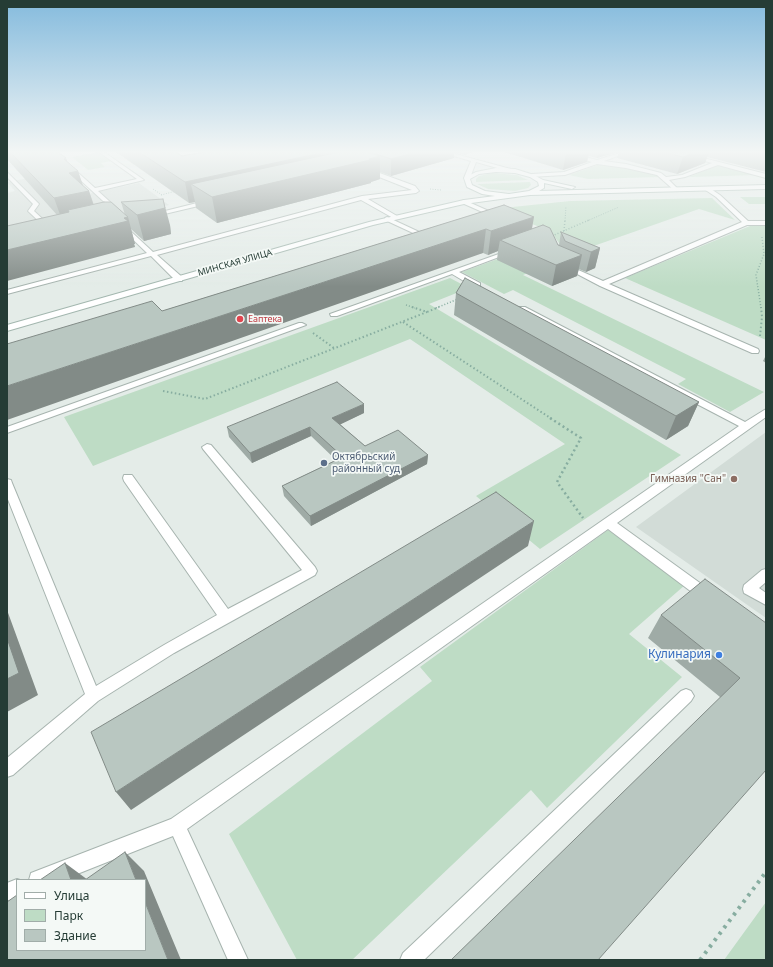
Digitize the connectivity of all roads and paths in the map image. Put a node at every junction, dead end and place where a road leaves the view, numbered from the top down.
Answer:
1 (29, 197) edge
2 (102, 197) edge
3 (164, 197) edge
4 (369, 197) edge
5 (456, 197) edge
6 (471, 197) edge
7 (719, 197) edge
8 (362, 198) junction
9 (218, 200) edge
10 (566, 200) dead end
11 (620, 207) dead end
12 (180, 208) junction
13 (110, 213) edge
14 (149, 216) dead end
15 (395, 217) junction
16 (387, 219) junction
17 (126, 221) edge
18 (494, 221) edge
19 (746, 223) junction
20 (756, 223) junction
21 (766, 223) edge
22 (56, 225) edge
23 (564, 231) junction
24 (547, 238) joint
25 (433, 241) edge
26 (763, 242) junction
27 (766, 244) edge
28 (518, 248) edge
29 (152, 254) junction
30 (453, 272) junction
31 (179, 279) junction
32 (604, 284) junction
33 (484, 289) joint
34 (7, 292) edge
35 (384, 297) junction
36 (512, 303) edge
37 (427, 312) junction
38 (334, 314) edge
39 (403, 322) junction
40 (302, 325) joint
41 (7, 328) edge
42 (334, 348) junction
43 (755, 352) joint
44 (133, 386) junction
45 (766, 412) edge
46 (746, 426) junction
47 (7, 430) edge
48 (207, 447) dead end
49 (128, 478) dead end
50 (7, 483) edge
51 (608, 523) junction
52 (594, 532) junction
53 (766, 574) edge
54 (766, 600) edge
55 (716, 602) edge
56 (226, 617) junction
57 (93, 696) junction
58 (686, 696) dead end
59 (7, 769) edge
60 (177, 826) junction
61 (766, 872) edge
62 (41, 879) edge
63 (238, 960) edge
64 (410, 960) edge
65 (700, 960) edge

1 - 22 lane
2 - 13 lane
3 - 12 path
4 - 8 lane
5 - 15 main road, МИНСКАЯ УЛИЦА
6 - 18 lane
7 - 19 lane
8 - 15 lane
8 - 29 lane
9 - 12 lane
10 - 23 path
11 - 23 path
12 - 14 lane
15 - 16 main road, МИНСКАЯ УЛИЦА
16 - 25 lane
16 - 31 main road, МИНСКАЯ УЛИЦА
17 - 29 lane
19 - 20 lane
19 - 32 lane
20 - 21 lane
20 - 26 path
23 - 24 path
24 - 32 lane
26 - 27 path
26 - 43 path
28 - 30 lane
29 - 31 lane
29 - 34 lane
30 - 33 lane
30 - 35 lane
31 - 41 main road, МИНСКАЯ УЛИЦА
32 - 43 lane
33 - 37 path
35 - 37 path
35 - 38 lane
36 - 46 lane
37 - 39 path
39 - 42 path
39 - 52 path
40 - 42 path
40 - 44 lane
42 - 44 path
44 - 47 lane
45 - 46 lane
46 - 51 lane
48 - 56 lane
49 - 56 lane
50 - 57 lane
51 - 52 lane
51 - 55 lane
52 - 60 lane
53 - 54 lane
56 - 57 lane
57 - 59 lane
58 - 64 lane
60 - 62 lane
60 - 63 lane
61 - 65 path

